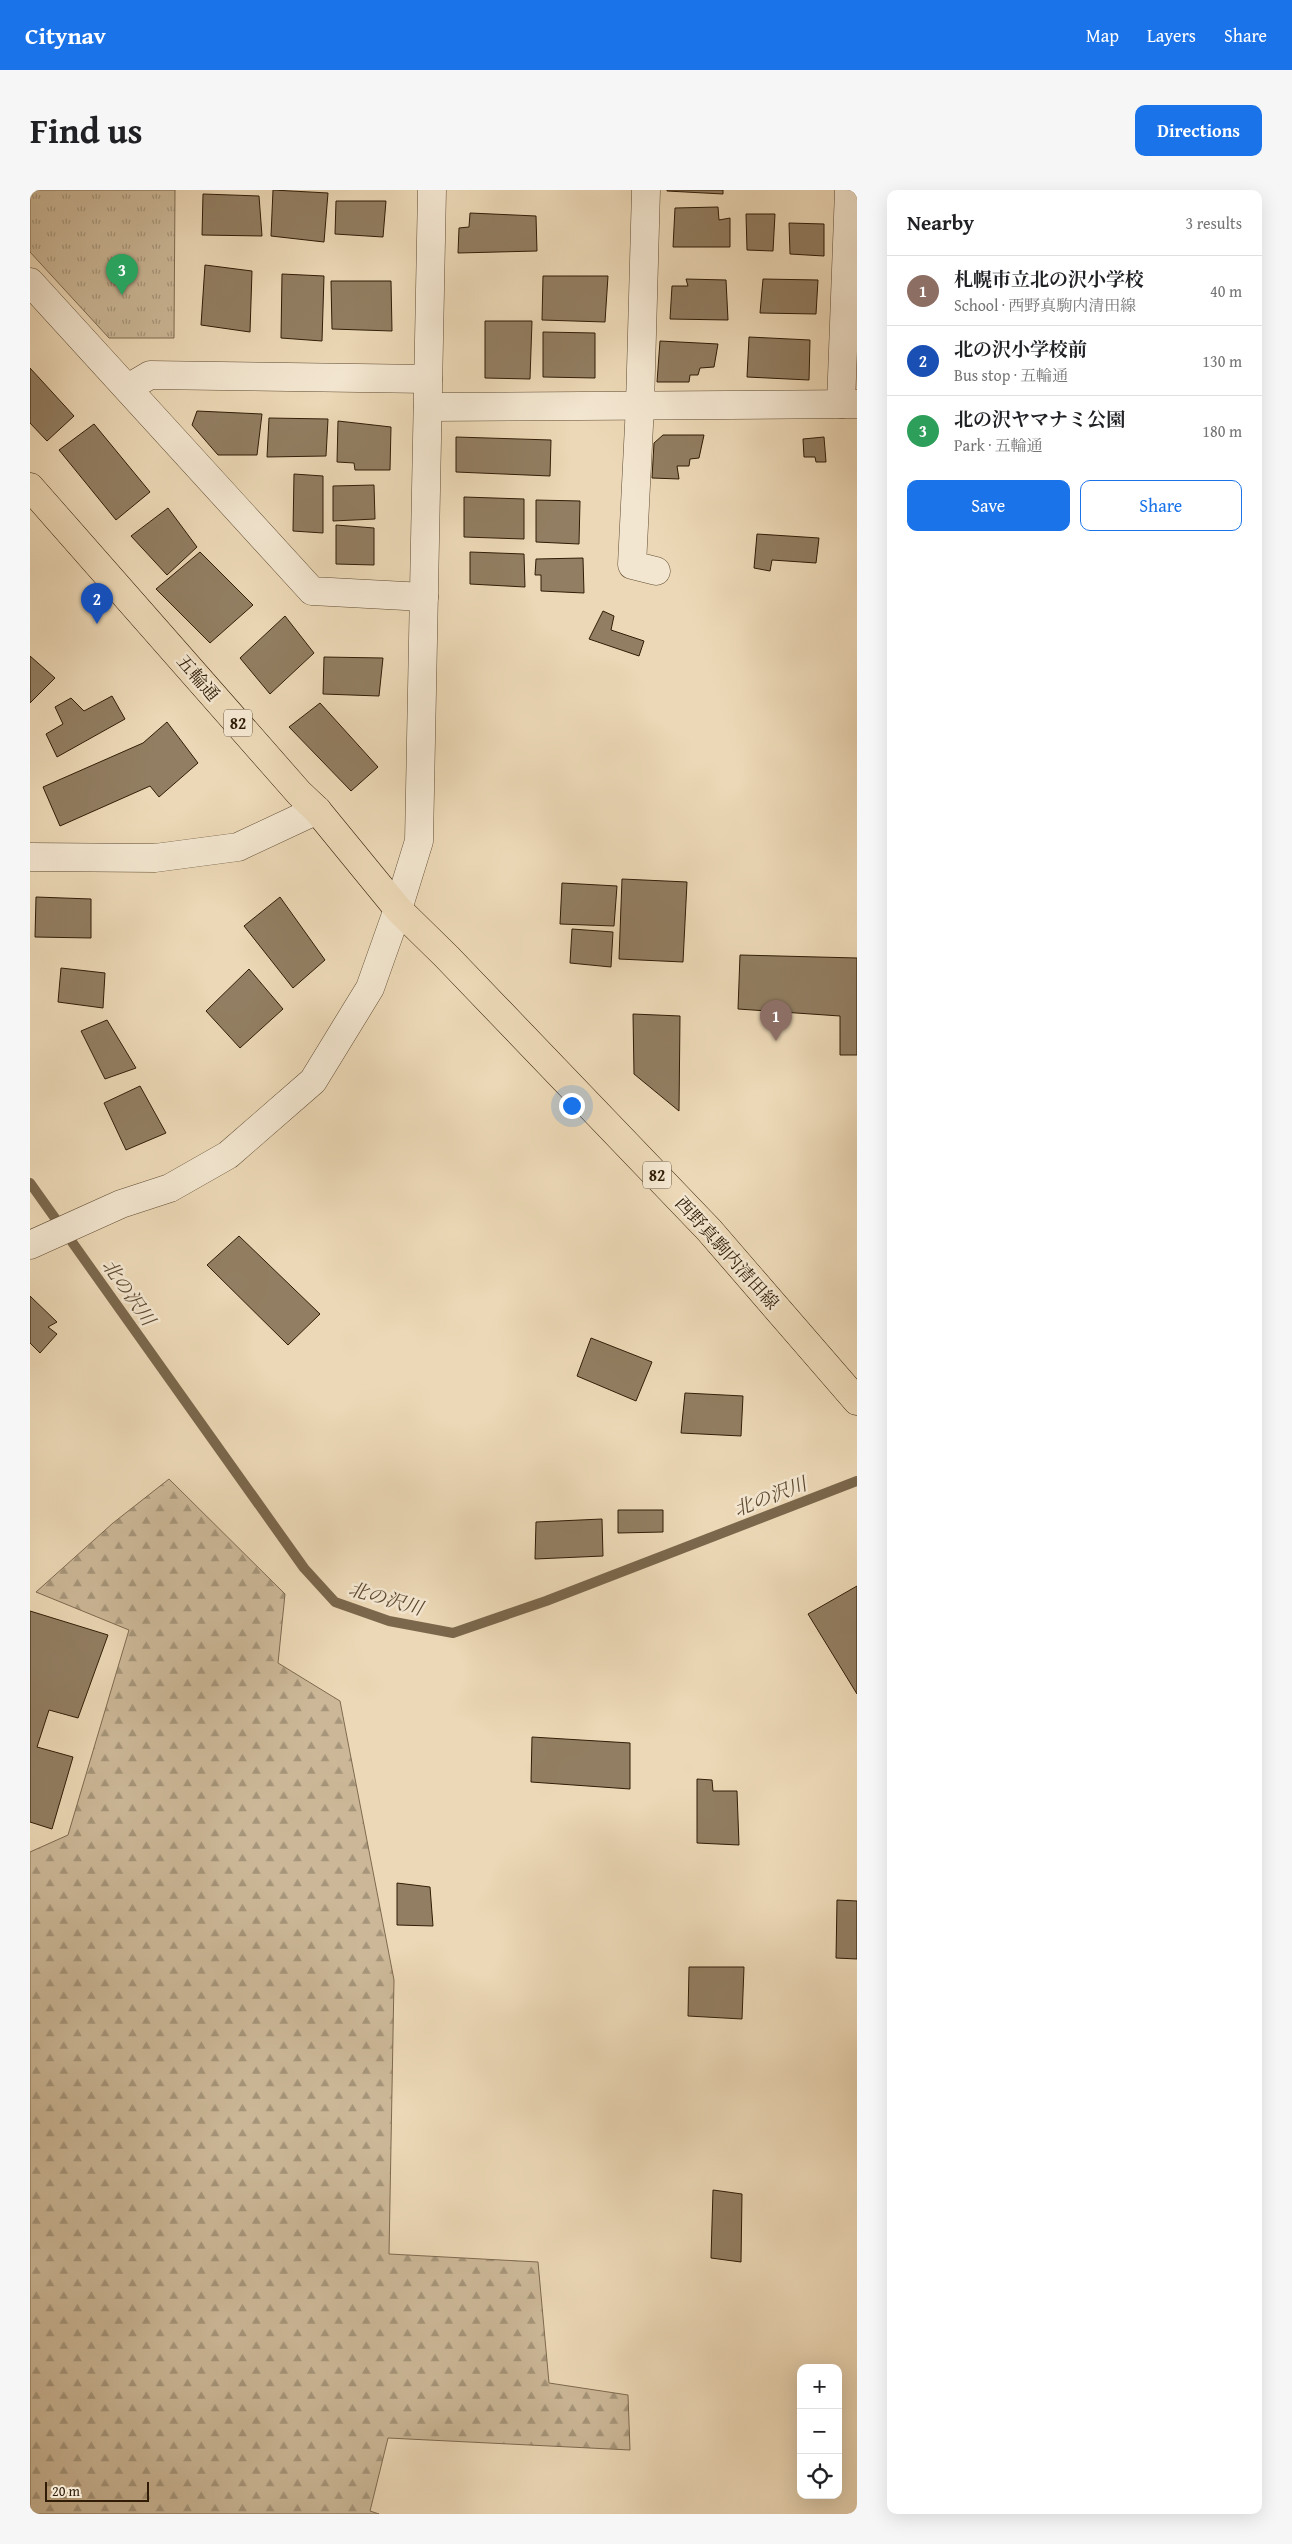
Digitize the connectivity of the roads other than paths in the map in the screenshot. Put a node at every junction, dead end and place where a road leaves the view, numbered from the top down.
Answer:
1 (432, 190) edge
2 (646, 190) edge
3 (849, 190) edge
4 (30, 282) edge
5 (428, 379) junction
6 (128, 388) junction
7 (849, 404) edge
8 (640, 405) junction
9 (428, 407) junction
10 (30, 487) edge
11 (656, 571) dead end
12 (424, 597) junction
13 (317, 810) junction
14 (30, 857) edge
15 (398, 909) junction
16 (448, 957) joint
17 (30, 1245) edge
18 (857, 1401) edge

1 - 5 street
2 - 8 street
3 - 7 street
4 - 6 street
5 - 6 street
5 - 9 street
6 - 12 street
7 - 8 street
8 - 9 street
8 - 11 street
9 - 12 street
10 - 13 main road, 五輪通 / 82
12 - 15 street
13 - 14 street
13 - 15 main road, 五輪通 / 82
15 - 16 main road, 五輪通 / 82
15 - 17 street
16 - 18 main road, 西野真駒内清田線 / 82

